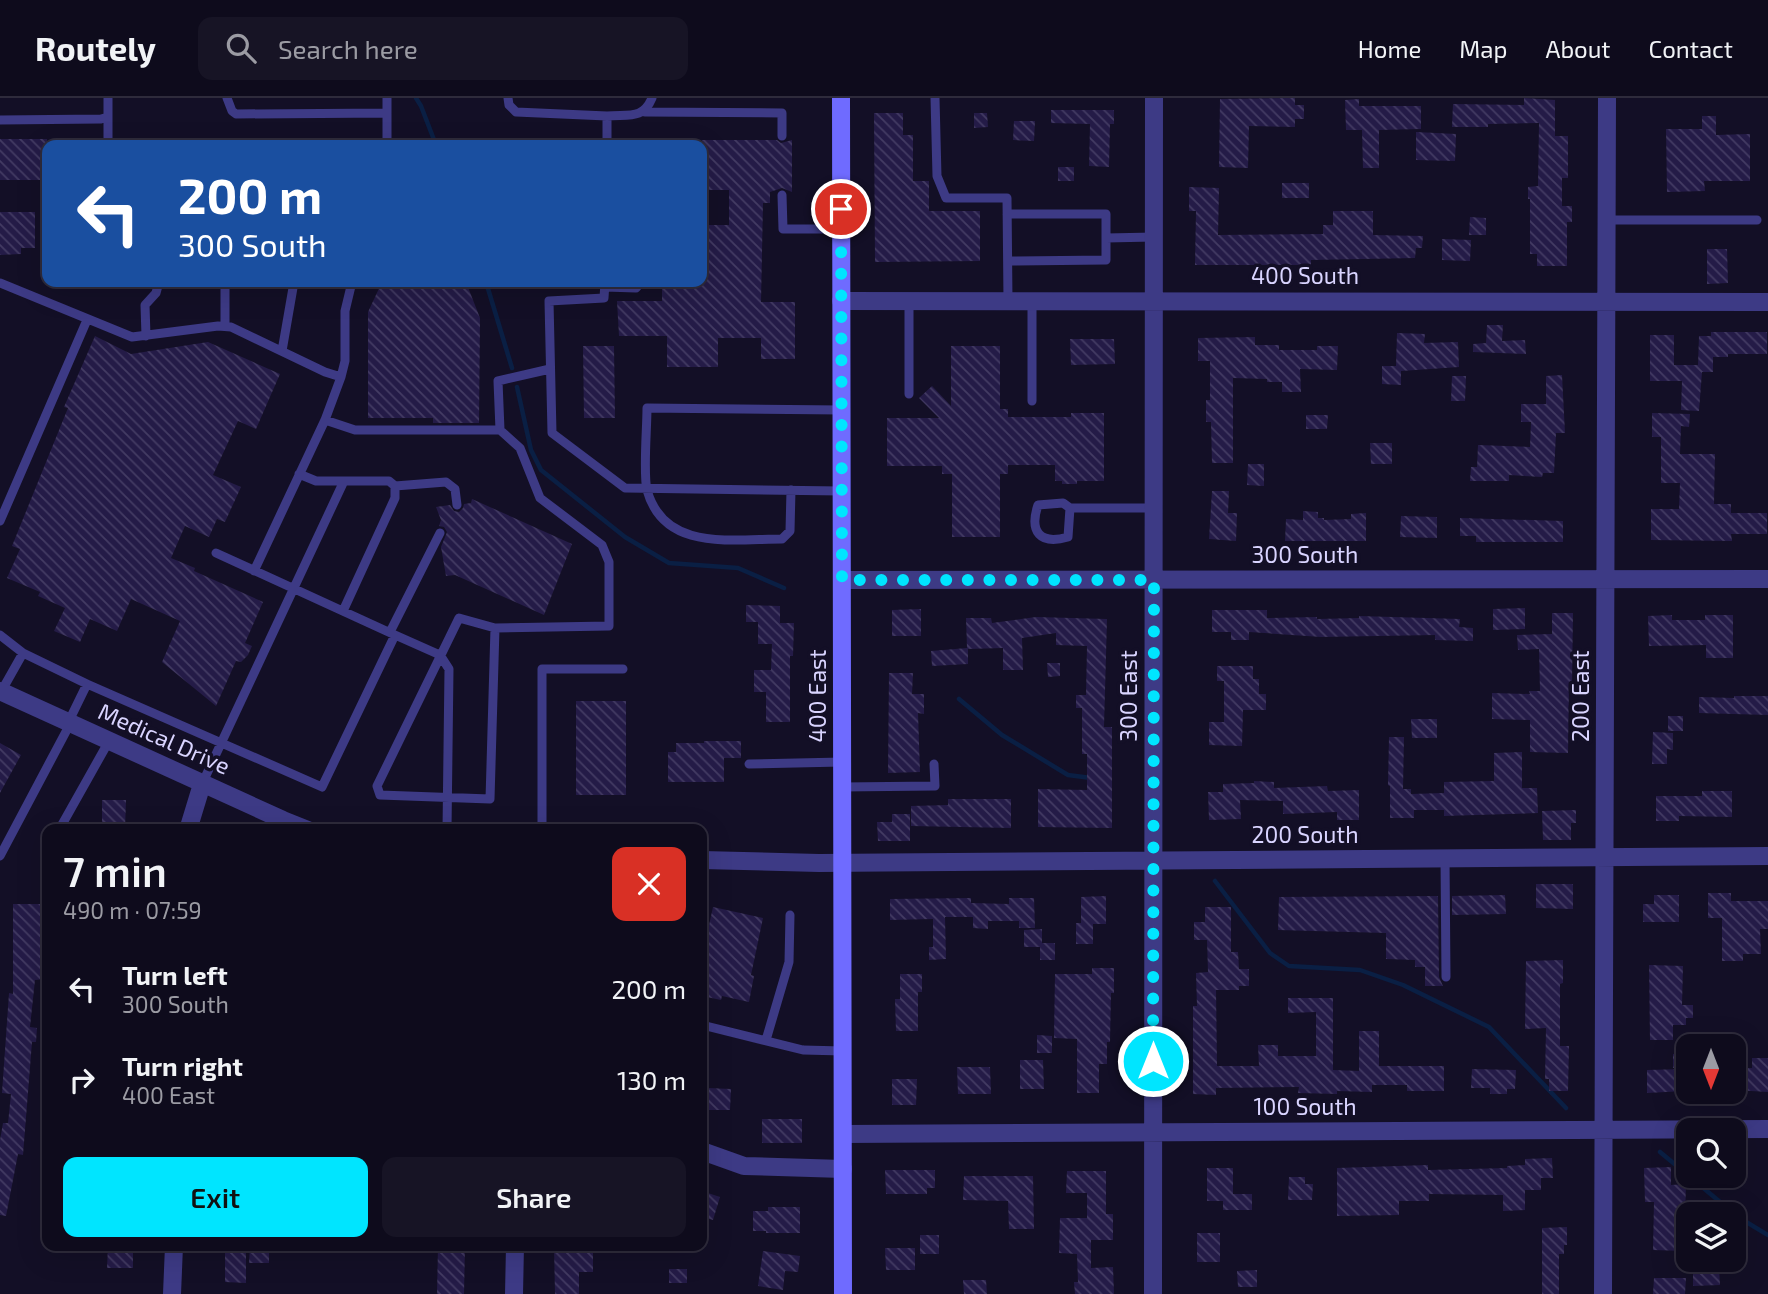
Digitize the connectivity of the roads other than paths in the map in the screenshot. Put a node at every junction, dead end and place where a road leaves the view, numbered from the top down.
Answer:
1 (108, 98) edge
2 (227, 98) edge
3 (387, 98) edge
4 (508, 98) edge
5 (652, 98) edge
6 (841, 98) edge
7 (934, 98) edge
8 (1154, 98) edge
9 (1608, 98) edge
10 (645, 112) junction
11 (387, 113) junction
12 (607, 116) junction
13 (108, 117) junction
14 (0, 120) edge
15 (782, 136) dead end
16 (108, 140) edge
17 (387, 140) edge
18 (607, 140) edge
19 (782, 195) dead end
20 (1007, 214) junction
21 (1607, 220) junction
22 (1757, 220) dead end
23 (841, 229) junction
24 (1154, 237) junction
25 (1106, 238) junction
26 (1007, 261) junction
27 (0, 283) edge
28 (158, 287) edge
29 (225, 287) edge
30 (292, 287) edge
31 (351, 287) edge
32 (605, 287) edge
33 (841, 300) junction
34 (909, 300) junction
35 (1008, 300) junction
36 (1032, 301) junction
37 (1154, 301) junction
38 (1607, 301) junction
39 (1768, 302) edge
40 (87, 320) junction
41 (225, 326) junction
42 (146, 336) junction
43 (282, 351) junction
44 (550, 369) junction
45 (341, 377) junction
46 (908, 394) dead end
47 (1032, 401) dead end
48 (842, 410) junction
49 (326, 420) junction
50 (500, 430) junction
51 (299, 474) junction
52 (344, 481) junction
53 (395, 486) junction
54 (647, 488) junction
55 (791, 490) junction
56 (842, 491) junction
57 (457, 505) dead end
58 (1070, 508) junction
59 (1154, 508) junction
60 (0, 521) edge
61 (440, 533) dead end
62 (216, 553) dead end
63 (254, 571) junction
64 (1606, 579) junction
65 (1768, 579) edge
66 (842, 580) junction
67 (1154, 580) junction
68 (294, 589) junction
69 (343, 611) junction
70 (495, 628) junction
71 (393, 634) junction
72 (0, 635) edge
73 (23, 653) junction
74 (440, 655) junction
75 (622, 669) dead end
76 (87, 684) junction
77 (0, 692) edge
78 (69, 723) junction
79 (109, 741) junction
80 (221, 743) junction
81 (842, 762) junction
82 (749, 764) dead end
83 (934, 764) dead end
84 (202, 784) junction
85 (842, 787) junction
86 (448, 798) junction
87 (62, 824) edge
88 (190, 824) edge
89 (280, 824) edge
90 (447, 824) edge
91 (542, 824) edge
92 (0, 856) edge
93 (1768, 856) edge
94 (1605, 858) junction
95 (1445, 859) junction
96 (707, 860) edge
97 (1153, 860) junction
98 (843, 863) junction
99 (790, 915) dead end
100 (1446, 977) dead end
101 (707, 1026) edge
102 (766, 1040) junction
103 (843, 1051) junction
104 (1768, 1129) edge
105 (1604, 1130) junction
106 (1153, 1132) junction
107 (843, 1134) junction
108 (707, 1153) edge
109 (843, 1169) junction
110 (174, 1251) edge
111 (515, 1251) edge
112 (173, 1294) edge
113 (514, 1294) edge
114 (843, 1294) edge
115 (1153, 1294) edge
116 (1603, 1294) edge

1 - 13 lane
2 - 11 lane
3 - 11 lane
4 - 12 lane
5 - 10 lane
6 - 23 main road, 400 East
7 - 20 lane
8 - 24 street, 300 East
9 - 21 street, 200 East
10 - 12 lane
10 - 15 lane
11 - 17 lane
12 - 18 lane
13 - 14 lane
13 - 16 lane
19 - 23 lane
20 - 25 lane
20 - 26 lane
21 - 22 lane
21 - 38 street, 200 East
23 - 33 main road, 400 East
24 - 25 lane
24 - 37 street, 300 East
25 - 26 lane
26 - 35 lane
27 - 40 lane
28 - 42 lane
29 - 41 lane
30 - 43 lane
31 - 45 lane
32 - 44 lane
33 - 34 street, 400 South
33 - 48 main road, 400 East
34 - 35 street, 400 South
34 - 46 lane
35 - 36 street, 400 South
36 - 37 street, 400 South
36 - 47 lane
37 - 38 street, 400 South
37 - 59 street, 300 East
38 - 39 street, 400 South
38 - 64 street, 200 East
40 - 42 lane
40 - 60 lane
41 - 42 lane
41 - 43 lane
43 - 45 lane
44 - 50 lane
44 - 54 lane
45 - 49 lane
48 - 54 lane
48 - 56 main road, 400 East
49 - 50 lane
49 - 51 lane
50 - 70 lane
51 - 52 lane
51 - 63 lane
52 - 53 lane
52 - 68 lane
53 - 57 lane
53 - 69 lane
54 - 55 lane
54 - 55 lane
55 - 56 lane
56 - 66 main road, 400 East
58 - 58 lane
58 - 59 lane
59 - 67 street, 300 East
61 - 71 lane
62 - 63 lane
63 - 68 lane
64 - 65 street, 300 South
64 - 67 street, 300 South
64 - 94 street, 200 East
66 - 67 street, 300 South
66 - 81 main road, 400 East
67 - 97 street, 300 East
68 - 69 lane
68 - 80 lane
69 - 71 lane
70 - 74 lane
70 - 86 lane
71 - 74 lane
71 - 80 lane
72 - 73 lane
73 - 76 lane
73 - 77 lane
74 - 86 lane
74 - 86 lane
75 - 91 lane
76 - 78 lane
76 - 80 lane
77 - 78 street, Medical Drive
78 - 79 street, Medical Drive
78 - 92 lane
79 - 84 street, Medical Drive
79 - 87 lane
80 - 84 lane
81 - 82 lane
81 - 85 main road, 400 East
83 - 85 lane
84 - 88 street
84 - 89 street, Medical Drive
85 - 98 main road, 400 East
86 - 90 lane
93 - 94 street, 200 South
94 - 95 street, 200 South
94 - 105 street, 200 East
95 - 97 street, 200 South
95 - 100 lane
96 - 98 street
97 - 98 street, 200 South
97 - 106 street, 300 East
98 - 103 main road, 400 East
99 - 102 lane
101 - 102 lane
102 - 103 lane
103 - 107 main road, 400 East
104 - 105 street, 100 South
105 - 106 street, 100 South
105 - 116 street, 200 East
106 - 107 street, 100 South
106 - 115 street, 300 East
107 - 109 main road, 400 East
108 - 109 street
109 - 114 main road, 400 East
110 - 112 street
111 - 113 street

